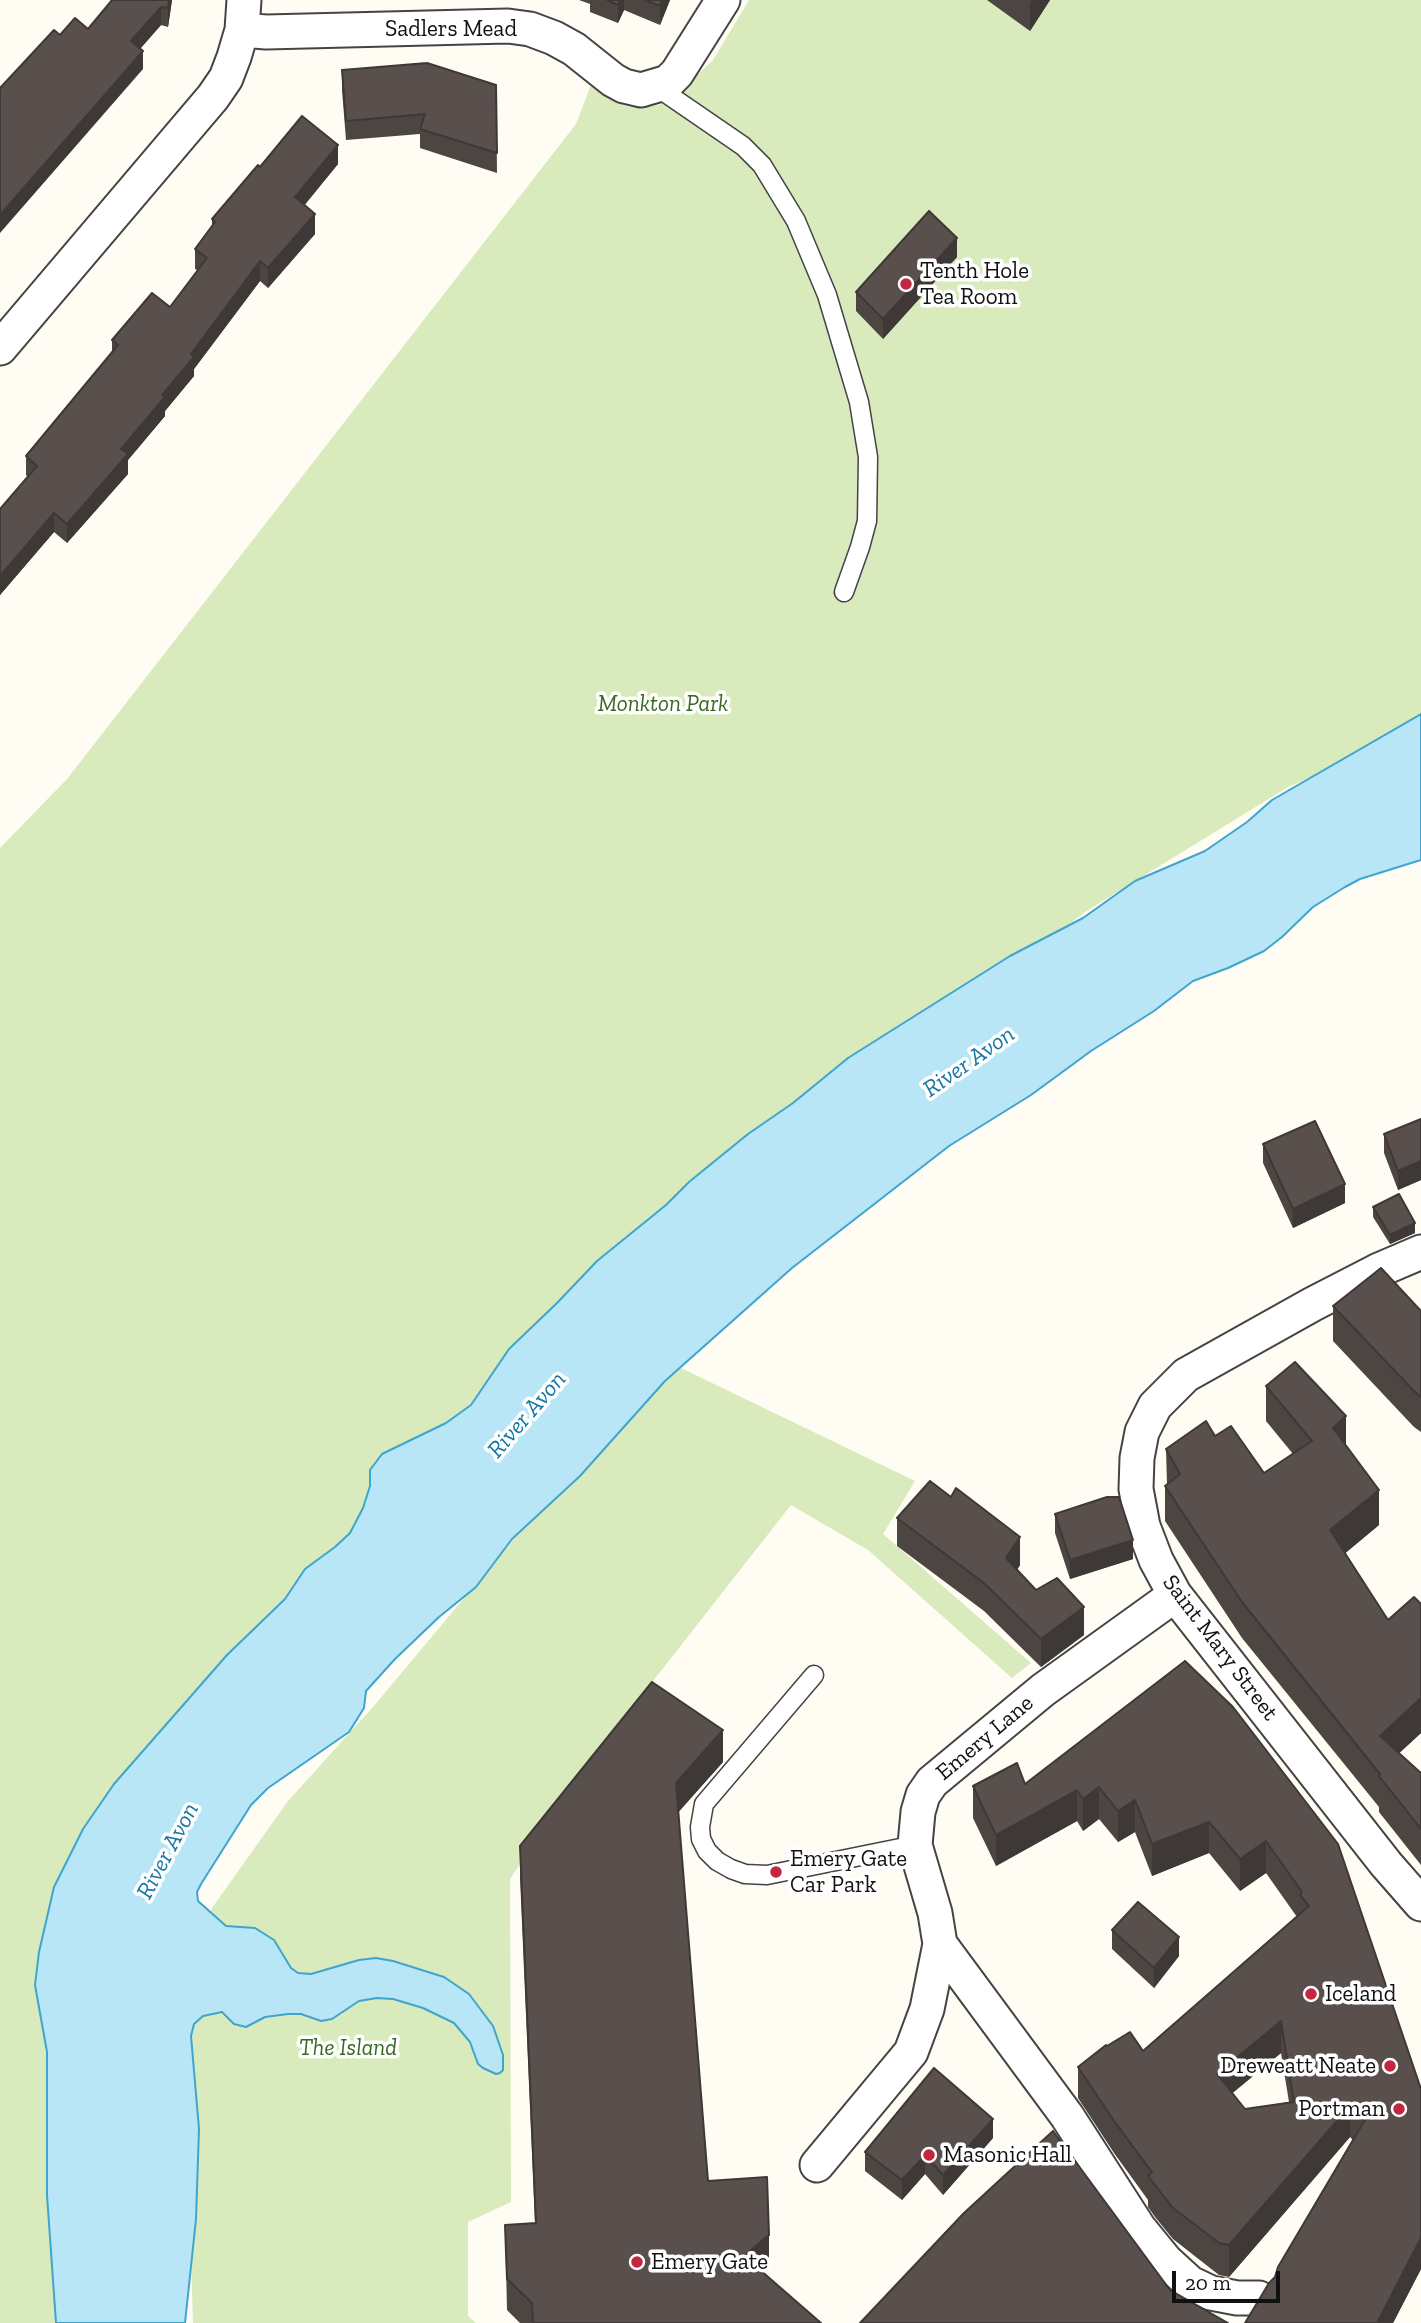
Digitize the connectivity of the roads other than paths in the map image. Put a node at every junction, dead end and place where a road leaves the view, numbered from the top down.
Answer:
1 (723, 0) edge
2 (243, 15) edge
3 (657, 87) junction
4 (0, 348) edge
5 (844, 592) dead end
6 (1421, 1252) edge
7 (1175, 1595) junction
8 (814, 1675) dead end
9 (915, 1845) junction
10 (1421, 1904) edge
11 (940, 1944) junction
12 (817, 2165) dead end
13 (1259, 2298) edge

1 - 3 street
2 - 3 street, Sadlers Mead
2 - 4 street, Sadlers Mead
3 - 5 lane
6 - 7 street, Saint Mary Street
7 - 9 street, Emery Lane
7 - 10 street, Saint Mary Street
8 - 9 lane
9 - 11 street, Emery Lane
11 - 12 street, Emery Lane
11 - 13 street, Emery Lane

